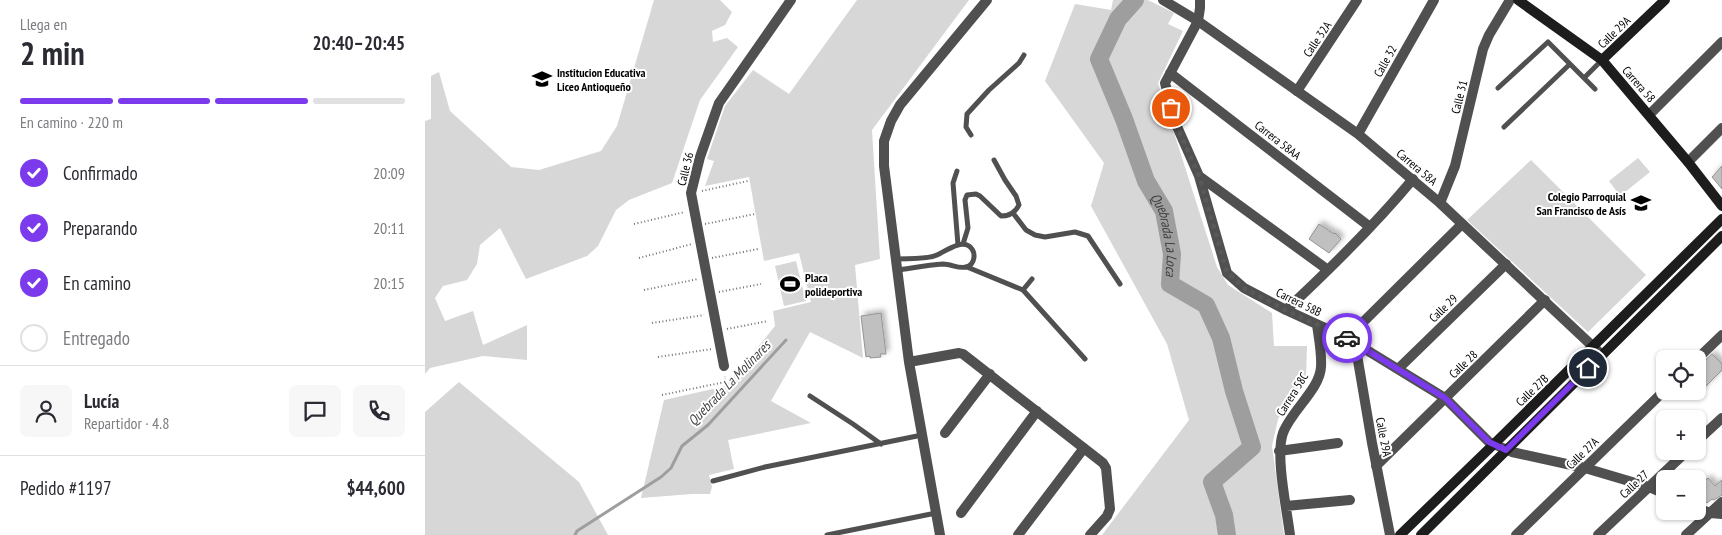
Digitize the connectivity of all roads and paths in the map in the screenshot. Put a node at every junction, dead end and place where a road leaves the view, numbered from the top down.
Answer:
1 (791, 0) edge
2 (987, 0) edge
3 (1163, 0) edge
4 (1199, 0) edge
5 (1357, 0) edge
6 (1433, 0) edge
7 (1510, 0) edge
8 (1518, 0) edge
9 (1665, 0) edge
10 (1197, 21) junction
11 (1722, 42) edge
12 (1024, 55) dead end
13 (1602, 60) junction
14 (1570, 64) junction
15 (1170, 73) junction
16 (1584, 78) junction
17 (1498, 88) dead end
18 (1595, 89) dead end
19 (1297, 91) junction
20 (1649, 115) junction
21 (1504, 127) dead end
22 (1722, 128) edge
23 (1358, 134) junction
24 (971, 135) dead end
25 (995, 160) dead end
26 (1688, 162) junction
27 (957, 171) dead end
28 (1199, 176) junction
29 (1413, 179) junction
30 (748, 181) dead end
31 (691, 193) junction
32 (1440, 203) junction
33 (1722, 206) edge
34 (694, 210) junction
35 (1013, 213) junction
36 (755, 214) dead end
37 (1722, 219) edge
38 (633, 224) dead end
39 (1462, 224) junction
40 (697, 226) junction
41 (1370, 227) junction
42 (1722, 236) edge
43 (701, 242) junction
44 (961, 244) junction
45 (759, 249) dead end
46 (639, 258) dead end
47 (704, 259) junction
48 (895, 259) junction
49 (1506, 264) junction
50 (967, 267) junction
51 (897, 270) junction
52 (1328, 270) junction
53 (707, 278) junction
54 (1032, 279) dead end
55 (761, 284) dead end
56 (1120, 284) dead end
57 (644, 290) dead end
58 (1023, 290) junction
59 (710, 294) junction
60 (1545, 300) junction
61 (1285, 310) junction
62 (714, 313) junction
63 (768, 321) dead end
64 (652, 323) dead end
65 (1317, 325) junction
66 (717, 331) junction
67 (1722, 335) edge
68 (1351, 341) junction
69 (1594, 347) junction
70 (721, 348) junction
71 (1706, 350) edge
72 (1602, 355) junction
73 (657, 357) dead end
74 (1085, 359) dead end
75 (909, 362) junction
76 (724, 366) joint
77 (1398, 369) junction
78 (990, 374) junction
79 (662, 395) dead end
80 (810, 396) dead end
81 (1445, 398) junction
82 (1656, 399) edge
83 (1037, 411) junction
84 (1722, 418) edge
85 (945, 433) dead end
86 (1706, 433) edge
87 (922, 435) junction
88 (881, 444) junction
89 (1339, 444) dead end
90 (1494, 444) junction
91 (1084, 448) junction
92 (1506, 450) junction
93 (1279, 451) junction
94 (1678, 460) edge
95 (1376, 466) junction
96 (1585, 468) junction
97 (713, 480) dead end
98 (1649, 487) junction
99 (1656, 490) edge
100 (1350, 500) dead end
101 (1722, 502) edge
102 (1286, 506) junction
103 (1706, 511) edge
104 (936, 512) junction
105 (961, 512) dead end
106 (1710, 513) junction
107 (1722, 514) edge
108 (827, 535) edge
109 (940, 535) edge
110 (1018, 535) edge
111 (1090, 535) edge
112 (1290, 535) edge
113 (1390, 535) edge
114 (1400, 535) edge
115 (1421, 535) edge
116 (1516, 535) edge
117 (1598, 535) edge
118 (1686, 535) edge

1 - 31 street, Calle 36
2 - 48 street
3 - 10 street, Carrera 58A
4 - 10 street
5 - 19 street, Calle 32A
6 - 23 street, Calle 32
7 - 32 street, Calle 31
8 - 13 main road, Carrera 58
9 - 13 main road, Calle 29A
10 - 15 street, Carrera 58B
10 - 19 street, Carrera 58A
11 - 20 street
12 - 24 lane
13 - 16 lane
13 - 20 main road, Carrera 58
14 - 16 lane
14 - 17 lane
14 - 21 lane
15 - 28 street, Carrera 58B
15 - 41 street, Carrera 58AA
16 - 18 lane
19 - 23 street, Carrera 58A
20 - 26 main road, Carrera 58
22 - 26 street
23 - 29 street, Carrera 58A
25 - 35 lane
26 - 33 main road, Carrera 58
27 - 44 lane
28 - 52 street, Carrera 58B
28 - 61 street, Carrera 58B
29 - 32 street, Carrera 58A
29 - 41 street
30 - 31 path
31 - 34 street, Calle 36
32 - 39 street, Carrera 58A
34 - 38 path
34 - 40 street, Calle 36
35 - 44 lane
35 - 56 lane
36 - 40 path
37 - 69 main road, Calle 27B
39 - 49 street, Carrera 58A
39 - 68 street
40 - 43 street, Calle 36
41 - 52 street
42 - 72 main road, Calle 27B
43 - 46 path
43 - 47 street, Calle 36
44 - 48 lane
44 - 50 lane
45 - 47 path
47 - 53 street, Calle 36
48 - 51 street
49 - 60 street, Carrera 58A
49 - 77 street, Calle 29
50 - 51 lane
50 - 58 lane
51 - 75 street
52 - 61 street
53 - 57 path
53 - 59 street, Calle 36
54 - 58 lane
55 - 59 path
58 - 74 lane
59 - 62 street, Calle 36
60 - 69 street, Carrera 58A
60 - 81 street, Calle 28
61 - 65 street, Carrera 58B
62 - 64 path
62 - 66 street, Calle 36
63 - 66 path
65 - 68 street, Carrera 58B
65 - 93 street, Carrera 58C
66 - 70 street, Calle 36
67 - 71 street
68 - 77 street, Carrera 58B
68 - 95 street, Calle 29A
69 - 72 street, Carrera 58A
69 - 90 main road, Calle 27B
70 - 73 path
70 - 76 street, Calle 36
72 - 92 main road, Calle 27B
75 - 78 street
75 - 87 street
76 - 79 path
77 - 81 street, Carrera 58B
78 - 83 street
78 - 85 street
80 - 88 lane
81 - 90 street, Carrera 58B
81 - 95 street, Calle 28
82 - 96 street, Calle 27A
83 - 91 street
83 - 105 street
84 - 86 street
87 - 88 lane
87 - 104 street
88 - 97 lane
89 - 93 street
90 - 92 street, Carrera 58B
90 - 114 main road, Calle 27B
91 - 110 street
91 - 111 street
92 - 96 street, Carrera 58B
92 - 115 main road, Calle 27B
93 - 102 street, Carrera 58C
94 - 98 street, Calle 27
95 - 113 street, Calle 29A
96 - 98 street, Carrera 58B
96 - 116 street, Calle 27A
98 - 99 street, Carrera 58B
98 - 117 street, Calle 27
100 - 102 street
101 - 106 street
102 - 112 street, Carrera 58C
103 - 106 street
104 - 108 lane
104 - 109 street
106 - 107 street
106 - 118 street

